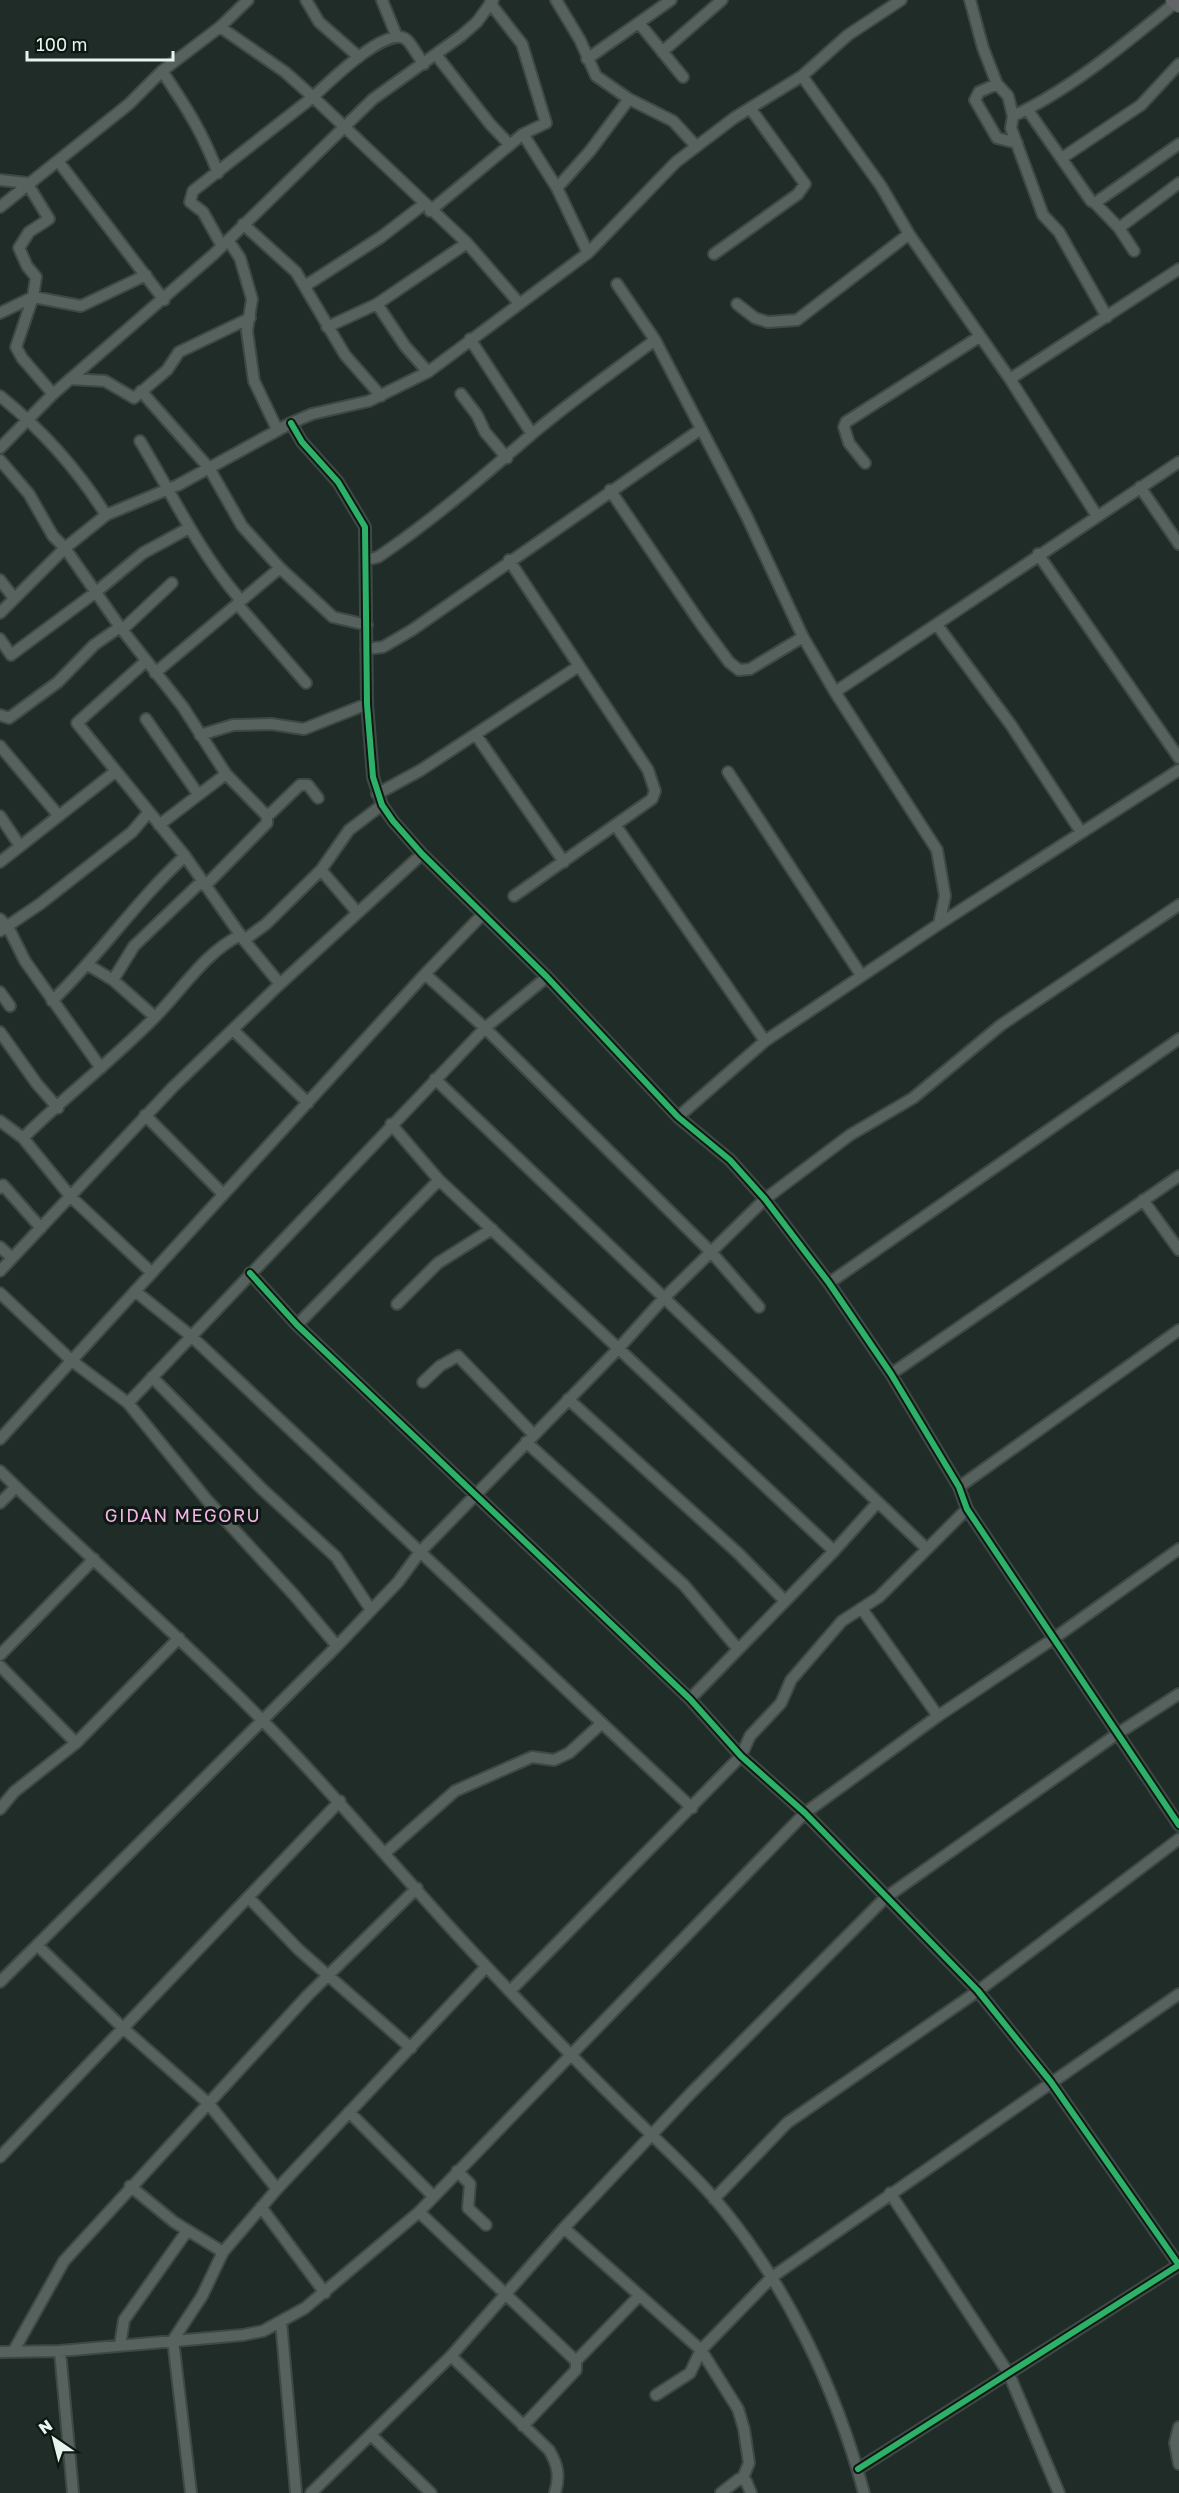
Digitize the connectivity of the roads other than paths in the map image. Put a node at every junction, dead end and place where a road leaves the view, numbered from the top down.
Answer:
1 (248, 0) edge
2 (306, 0) edge
3 (382, 0) edge
4 (556, 0) edge
5 (671, 0) edge
6 (722, 0) edge
7 (901, 0) edge
8 (970, 0) edge
9 (491, 1) edge
10 (1176, 2) edge
11 (658, 4) edge
12 (639, 23) junction
13 (220, 27) junction
14 (398, 37) junction
15 (662, 52) junction
16 (437, 56) junction
17 (359, 57) junction
18 (587, 59) junction
19 (424, 63) junction
20 (1179, 64) edge
21 (162, 71) junction
22 (802, 76) junction
23 (683, 77) dead end
24 (997, 84) junction
25 (313, 97) junction
26 (629, 99) junction
27 (750, 108) junction
28 (1027, 109) junction
29 (1013, 116) junction
30 (344, 126) junction
31 (523, 134) junction
32 (1017, 143) junction
33 (1179, 144) edge
34 (510, 145) junction
35 (696, 146) junction
36 (1062, 158) junction
37 (58, 161) junction
38 (218, 173) junction
39 (0, 180) edge
40 (27, 183) junction
41 (1179, 183) edge
42 (557, 188) junction
43 (1095, 203) junction
44 (0, 207) edge
45 (428, 207) junction
46 (243, 224) junction
47 (1119, 228) junction
48 (909, 234) junction
49 (225, 243) junction
50 (467, 243) junction
51 (1134, 250) dead end
52 (588, 253) junction
53 (714, 254) dead end
54 (1179, 269) edge
55 (146, 275) junction
56 (618, 284) dead end
57 (305, 286) junction
58 (33, 297) junction
59 (164, 300) junction
60 (519, 303) junction
61 (377, 304) junction
62 (737, 304) dead end
63 (0, 313) edge
64 (1107, 317) junction
65 (250, 318) junction
66 (327, 327) junction
67 (979, 337) junction
68 (470, 339) junction
69 (655, 340) junction
70 (428, 372) junction
71 (70, 378) junction
72 (1010, 379) junction
73 (141, 391) junction
74 (53, 394) junction
75 (461, 394) dead end
76 (0, 396) edge
77 (381, 396) junction
78 (28, 420) junction
79 (291, 423) junction
80 (277, 429) junction
81 (701, 429) junction
82 (532, 434) junction
83 (140, 441) dead end
84 (0, 448) edge
85 (507, 458) junction
86 (0, 460) edge
87 (1179, 462) edge
88 (865, 463) dead end
89 (209, 468) junction
90 (1140, 487) junction
91 (170, 489) junction
92 (610, 490) junction
93 (106, 515) junction
94 (1097, 516) junction
95 (189, 528) junction
96 (1179, 544) edge
97 (65, 548) junction
98 (1038, 554) junction
99 (366, 560) junction
100 (509, 560) junction
101 (280, 568) junction
102 (0, 580) edge
103 (172, 583) dead end
104 (96, 592) junction
105 (14, 598) junction
106 (239, 606) junction
107 (0, 613) edge
108 (367, 625) junction
109 (937, 625) junction
110 (121, 628) junction
111 (803, 637) junction
112 (0, 639) edge
113 (366, 649) junction
114 (146, 661) junction
115 (579, 666) junction
116 (155, 673) junction
117 (306, 682) dead end
118 (835, 692) junction
119 (367, 704) junction
120 (0, 715) edge
121 (146, 719) dead end
122 (200, 735) junction
123 (476, 735) junction
124 (0, 746) edge
125 (1179, 758) edge
126 (117, 771) junction
127 (1179, 771) edge
128 (728, 772) dead end
129 (226, 774) junction
130 (198, 794) junction
131 (376, 794) junction
132 (318, 798) dead end
133 (382, 805) junction
134 (149, 812) junction
135 (0, 816) edge
136 (59, 816) junction
137 (267, 816) junction
138 (159, 825) junction
139 (616, 826) junction
140 (1081, 832) junction
141 (20, 846) junction
142 (422, 854) junction
143 (185, 856) junction
144 (0, 862) edge
145 (564, 862) junction
146 (321, 870) junction
147 (203, 884) junction
148 (514, 896) dead end
149 (1179, 904) edge
150 (357, 912) junction
151 (482, 915) junction
152 (939, 924) junction
153 (3, 926) edge
154 (243, 937) junction
155 (88, 965) junction
156 (425, 974) junction
157 (861, 975) junction
158 (547, 977) junction
159 (113, 980) junction
160 (280, 984) junction
161 (0, 992) edge
162 (52, 1001) junction
163 (10, 1006) dead end
164 (155, 1017) junction
165 (485, 1028) junction
166 (233, 1030) junction
167 (0, 1032) edge
168 (1179, 1039) edge
169 (765, 1041) junction
170 (101, 1068) junction
171 (435, 1079) junction
172 (308, 1104) junction
173 (58, 1108) junction
174 (145, 1115) junction
175 (678, 1117) junction
176 (0, 1121) edge
177 (391, 1124) junction
178 (23, 1138) junction
179 (1179, 1176) edge
180 (439, 1180) junction
181 (0, 1188) edge
182 (223, 1194) junction
183 (71, 1197) junction
184 (765, 1199) junction
185 (1143, 1200) junction
186 (41, 1228) junction
187 (492, 1229) junction
188 (0, 1247) edge
189 (1179, 1250) edge
190 (712, 1253) junction
191 (12, 1258) junction
192 (0, 1271) edge
193 (152, 1273) junction
194 (250, 1273) junction
195 (829, 1283) junction
196 (135, 1291) junction
197 (0, 1293) edge
198 (663, 1299) junction
199 (398, 1304) dead end
200 (759, 1307) dead end
201 (297, 1325) junction
202 (1179, 1330) edge
203 (191, 1336) junction
204 (618, 1350) junction
205 (72, 1361) junction
206 (891, 1374) junction
207 (152, 1377) junction
208 (423, 1382) dead end
209 (568, 1399) junction
210 (128, 1403) junction
211 (0, 1438) edge
212 (529, 1438) junction
213 (0, 1471) edge
214 (16, 1487) junction
215 (959, 1487) junction
216 (476, 1495) junction
217 (878, 1502) junction
218 (0, 1503) edge
219 (967, 1509) junction
220 (926, 1548) junction
221 (1179, 1549) edge
222 (834, 1551) junction
223 (420, 1552) junction
224 (94, 1559) junction
225 (785, 1601) junction
226 (862, 1609) junction
227 (371, 1610) junction
228 (179, 1638) junction
229 (1053, 1639) junction
230 (337, 1646) junction
231 (738, 1649) junction
232 (0, 1655) edge
233 (0, 1666) edge
234 (1179, 1695) edge
235 (690, 1699) junction
236 (938, 1716) junction
237 (261, 1719) junction
238 (602, 1723) junction
239 (1117, 1734) junction
240 (76, 1743) junction
241 (741, 1756) junction
242 (340, 1801) junction
243 (692, 1808) junction
244 (0, 1809) edge
245 (805, 1814) junction
246 (1179, 1825) edge
247 (1179, 1839) edge
248 (385, 1853) junction
249 (417, 1888) junction
250 (248, 1897) junction
251 (885, 1898) junction
252 (37, 1945) junction
253 (486, 1967) junction
254 (327, 1976) junction
255 (0, 1982) edge
256 (512, 1990) junction
257 (978, 1991) junction
258 (1179, 1994) edge
259 (123, 2028) junction
260 (411, 2048) junction
261 (570, 2055) junction
262 (1051, 2082) junction
263 (208, 2103) junction
264 (349, 2112) junction
265 (652, 2136) junction
266 (0, 2157) edge
267 (457, 2171) junction
268 (130, 2186) junction
269 (277, 2189) junction
270 (890, 2193) junction
271 (433, 2196) junction
272 (714, 2199) junction
273 (261, 2207) junction
274 (419, 2212) junction
275 (486, 2225) dead end
276 (564, 2228) junction
277 (187, 2230) junction
278 (223, 2252) junction
279 (772, 2277) junction
280 (325, 2293) junction
281 (505, 2293) junction
282 (639, 2296) junction
283 (281, 2321) junction
284 (173, 2340) junction
285 (120, 2345) junction
286 (701, 2350) junction
287 (60, 2351) junction
288 (0, 2352) edge
289 (13, 2352) junction
290 (451, 2356) junction
291 (576, 2361) junction
292 (1010, 2374) junction
293 (656, 2395) dead end
294 (523, 2426) junction
295 (1179, 2427) edge
296 (371, 2435) junction
297 (1179, 2464) edge
298 (858, 2469) junction
299 (742, 2480) junction
300 (317, 2490) edge
301 (72, 2493) edge
302 (191, 2493) edge
303 (296, 2493) edge
304 (431, 2493) edge
305 (555, 2493) edge
306 (721, 2493) edge
307 (752, 2493) edge
308 (864, 2493) edge
309 (1059, 2493) edge

1 - 13 street
2 - 17 street
3 - 14 street
4 - 18 street
5 - 11 street
6 - 15 street
7 - 22 street
8 - 24 street
9 - 16 street
9 - 31 street
10 - 28 street
11 - 12 street
12 - 15 street
12 - 18 street
13 - 21 street
13 - 25 street
14 - 17 street
14 - 19 street
15 - 23 street
16 - 19 street
16 - 34 street
17 - 25 street
18 - 26 street
19 - 30 street
20 - 36 street
21 - 37 street
21 - 38 street
22 - 27 street
22 - 48 street
24 - 29 street
24 - 32 street
25 - 30 street
25 - 38 street
26 - 35 street
26 - 42 street
27 - 35 street
27 - 53 street
28 - 29 street
28 - 36 street
29 - 32 street
30 - 45 street
30 - 46 street
31 - 34 street
31 - 42 street
32 - 64 street
33 - 43 street
34 - 45 street
35 - 52 street
36 - 43 street
37 - 40 street
37 - 55 street
38 - 49 street
39 - 40 street
40 - 44 street
40 - 58 street
41 - 47 street
42 - 52 street
43 - 47 street
45 - 50 street
45 - 57 street
46 - 49 street
46 - 57 street
47 - 51 street
48 - 62 street
48 - 67 street
49 - 59 street
49 - 65 street
50 - 60 street
50 - 61 street
52 - 60 street
54 - 64 street
55 - 58 street
55 - 59 street
56 - 69 street
57 - 66 street
58 - 63 street
58 - 74 street
59 - 71 street
60 - 68 street
61 - 66 street
61 - 70 street
64 - 72 street
65 - 73 street
65 - 80 street
66 - 77 street
67 - 72 street
67 - 88 street
68 - 70 street
68 - 82 street
69 - 81 street
69 - 82 street
70 - 77 street
71 - 73 street
71 - 74 street
72 - 94 street
73 - 89 street
74 - 78 street
75 - 85 street
76 - 78 street
77 - 79 street
78 - 84 street
78 - 93 street
79 - 80 street
79 - 99 street
80 - 89 street
81 - 92 street
81 - 111 street
82 - 85 street
83 - 91 street
85 - 99 street
86 - 97 street
87 - 90 street
89 - 91 street
89 - 101 street
90 - 94 street
90 - 96 street
91 - 93 street
91 - 95 street
92 - 100 street
92 - 111 street
93 - 97 street
94 - 98 street
95 - 104 street
95 - 106 street
97 - 104 street
97 - 105 street
98 - 109 street
98 - 125 street
99 - 108 street
100 - 113 street
100 - 115 street
101 - 106 street
101 - 108 street
102 - 105 street
103 - 110 street
104 - 110 street
104 - 112 street
105 - 107 street
106 - 116 street
106 - 117 street
108 - 113 street
109 - 118 street
109 - 140 street
110 - 114 street
110 - 120 street
111 - 118 street
113 - 119 street
114 - 116 street
114 - 126 street
115 - 123 street
115 - 139 street
116 - 122 street
118 - 152 street
119 - 122 street
119 - 131 street
121 - 130 street
122 - 129 street
123 - 131 street
123 - 145 street
124 - 136 street
126 - 134 street
126 - 136 street
127 - 140 street
128 - 157 street
129 - 130 street
129 - 137 street
130 - 138 street
131 - 133 street
132 - 137 street
133 - 142 street
133 - 146 street
134 - 138 street
134 - 153 street
135 - 141 street
136 - 141 street
137 - 147 street
138 - 143 street
139 - 145 street
139 - 169 street
140 - 152 street
141 - 144 street
142 - 150 street
142 - 151 street
143 - 147 street
143 - 155 street
145 - 148 street
146 - 150 street
146 - 154 street
147 - 154 street
147 - 159 street
149 - 184 street
150 - 160 street
151 - 156 street
151 - 158 street
152 - 157 street
153 - 162 street
154 - 160 street
154 - 164 street
155 - 159 street
155 - 162 street
156 - 165 street
156 - 172 street
157 - 169 street
158 - 165 street
158 - 175 street
159 - 164 street
160 - 166 street
161 - 163 street
162 - 170 street
164 - 170 street
165 - 171 street
165 - 190 street
166 - 172 street
166 - 174 street
167 - 173 street
168 - 195 street
169 - 175 street
170 - 173 street
171 - 177 street
171 - 198 street
172 - 182 street
173 - 178 street
174 - 182 street
174 - 183 street
175 - 184 street
176 - 178 street
177 - 180 street
177 - 194 street
178 - 183 street
179 - 185 street
180 - 187 street
180 - 201 street
181 - 186 street
182 - 193 street
183 - 186 street
183 - 193 street
184 - 190 street
184 - 195 street
185 - 189 street
185 - 206 street
186 - 191 street
187 - 199 street
187 - 204 street
188 - 191 street
190 - 198 street
190 - 200 street
191 - 192 street
193 - 196 street
194 - 201 street
194 - 203 street
195 - 206 street
196 - 203 street
196 - 205 street
197 - 205 street
198 - 204 street
198 - 217 street
201 - 216 street
202 - 215 street
203 - 207 street
203 - 223 street
204 - 209 street
204 - 222 street
205 - 210 street
205 - 211 street
206 - 215 street
207 - 210 street
207 - 227 street
208 - 212 street
209 - 212 street
209 - 225 street
210 - 230 street
212 - 216 street
212 - 231 street
213 - 214 street
214 - 218 street
214 - 224 street
215 - 219 street
216 - 223 street
216 - 235 street
217 - 220 street
217 - 222 street
219 - 220 street
219 - 229 street
220 - 226 street
221 - 229 street
222 - 225 street
223 - 227 street
223 - 238 street
224 - 228 street
224 - 232 street
225 - 231 street
226 - 236 street
226 - 241 street
227 - 230 street
228 - 237 street
228 - 240 street
229 - 236 street
229 - 239 street
230 - 237 street
231 - 235 street
233 - 240 street
234 - 239 street
235 - 241 street
236 - 245 street
237 - 242 street
237 - 252 street
238 - 243 street
238 - 248 street
239 - 246 street
239 - 251 street
240 - 244 street
241 - 243 street
241 - 245 street
242 - 248 street
242 - 250 street
243 - 256 street
245 - 251 street
245 - 261 street
247 - 257 street
248 - 249 street
249 - 253 street
249 - 254 street
250 - 254 street
250 - 259 street
251 - 257 street
251 - 265 street
252 - 255 street
252 - 259 street
253 - 256 street
253 - 260 street
254 - 260 street
254 - 263 street
256 - 261 street
257 - 262 street
257 - 272 street
258 - 262 street
259 - 263 street
259 - 266 street
260 - 264 street
261 - 265 street
261 - 267 street
262 - 270 street
262 - 292 street
263 - 268 street
263 - 269 street
264 - 269 street
264 - 271 street
265 - 272 street
265 - 276 street
267 - 271 street
267 - 275 street
268 - 277 street
268 - 289 street
269 - 273 street
270 - 279 street
270 - 292 street
271 - 274 street
272 - 279 street
273 - 278 street
273 - 280 street
274 - 280 street
274 - 281 street
276 - 281 street
276 - 282 street
277 - 278 street
277 - 285 street
278 - 284 street
279 - 286 street
279 - 298 street
280 - 283 street
281 - 290 street
281 - 291 street
282 - 286 street
282 - 291 street
283 - 284 street
283 - 303 street
284 - 285 street
284 - 302 street
285 - 287 street
286 - 293 street
286 - 299 street
287 - 289 street
287 - 301 street
288 - 289 street
290 - 294 street
290 - 296 street
291 - 294 street
292 - 298 street
292 - 309 street
294 - 305 street
295 - 297 street
296 - 300 street
296 - 304 street
298 - 308 street
299 - 306 street
299 - 307 street

